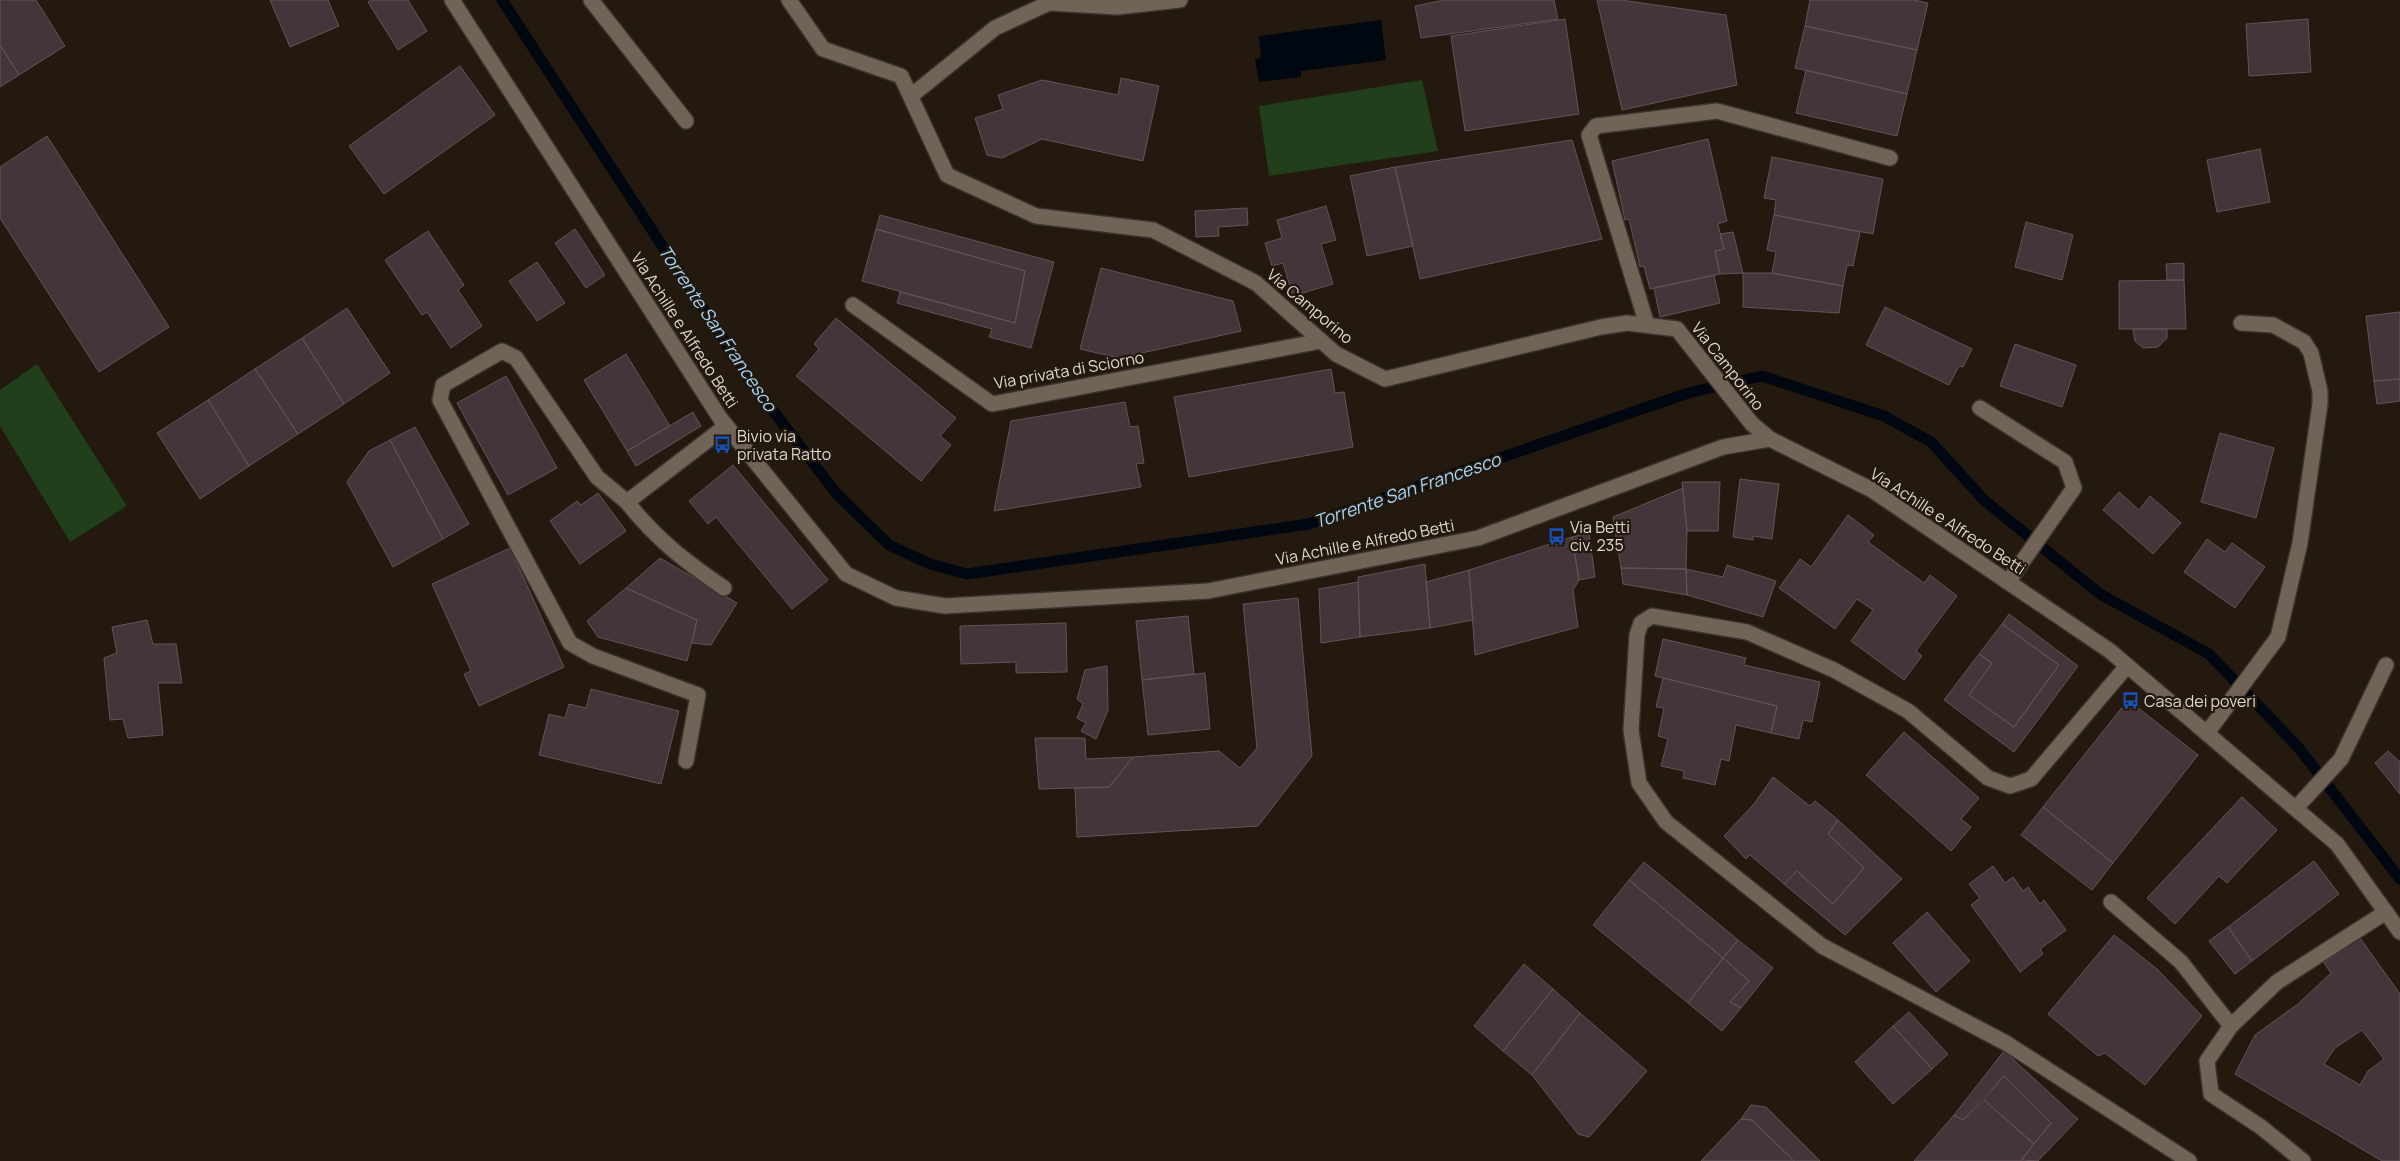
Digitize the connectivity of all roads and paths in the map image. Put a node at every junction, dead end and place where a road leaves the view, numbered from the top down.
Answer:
1 (452, 0) edge
2 (592, 0) edge
3 (790, 0) edge
4 (1180, 0) edge
5 (910, 96) junction
6 (686, 121) dead end
7 (1890, 158) dead end
8 (852, 305) dead end
9 (2242, 322) dead end
10 (1646, 325) junction
11 (1321, 340) junction
12 (1980, 408) dead end
13 (726, 426) junction
14 (1770, 439) junction
15 (627, 502) junction
16 (2008, 582) junction
17 (724, 588) dead end
18 (2386, 664) dead end
19 (2127, 666) junction
20 (2207, 733) junction
21 (686, 760) dead end
22 (2296, 808) junction
23 (2111, 902) dead end
24 (2386, 912) junction
25 (2400, 931) edge
26 (2231, 1026) junction
27 (2189, 1161) edge
28 (2303, 1161) edge

1 - 13 street, Via Achille e Alfredo Betti
2 - 6 street
3 - 5 street, Via Camporino
4 - 5 street
5 - 11 street, Via Camporino
7 - 10 street
8 - 11 street, Via privata di Sciorno
9 - 20 street
10 - 11 street, Via Camporino
10 - 14 street, Via Camporino
12 - 16 street
13 - 14 street, Via Achille e Alfredo Betti
13 - 15 street
14 - 16 street, Via Achille e Alfredo Betti
15 - 17 street
15 - 21 street
16 - 19 street, Via Achille e Alfredo Betti
18 - 22 street
19 - 20 street, Via Achille e Alfredo Betti
19 - 27 street
20 - 22 street, Via Achille e Alfredo Betti
22 - 24 street, Via Achille e Alfredo Betti
23 - 26 street
24 - 25 street, Via Achille e Alfredo Betti
24 - 26 street
26 - 28 street

